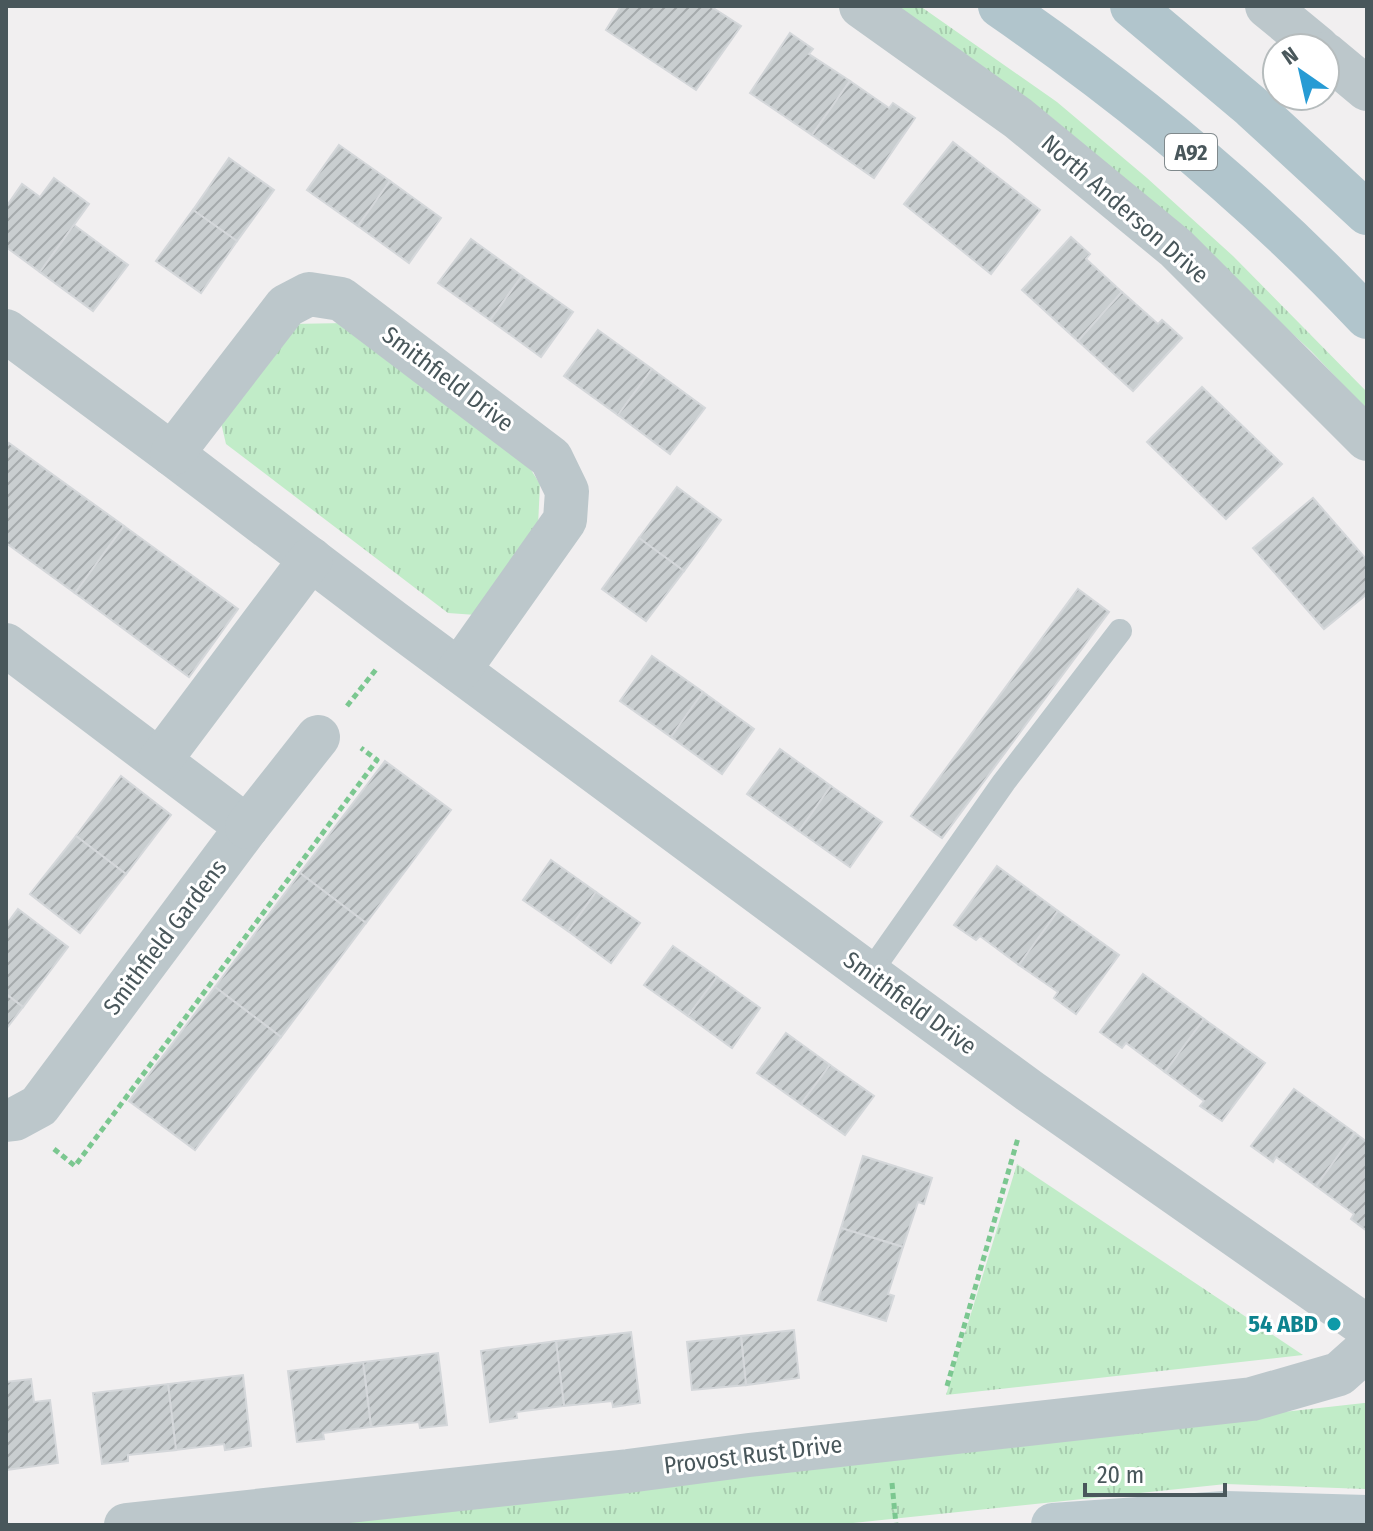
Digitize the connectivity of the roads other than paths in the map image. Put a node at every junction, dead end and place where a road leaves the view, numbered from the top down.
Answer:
1 (861, 6) edge
2 (1000, 6) edge
3 (1132, 6) edge
4 (1267, 6) edge
5 (1299, 32) edge
6 (1341, 67) edge
7 (1367, 89) edge
8 (1367, 213) edge
9 (1367, 317) edge
10 (6, 331) edge
11 (1367, 439) edge
12 (172, 454) junction
13 (311, 559) junction
14 (1120, 631) dead end
15 (6, 645) edge
16 (459, 670) junction
17 (324, 732) road end
18 (160, 760) junction
19 (247, 827) junction
20 (869, 974) junction
21 (11, 1119) edge
22 (1367, 1327) edge
23 (1367, 1349) edge
24 (1367, 1517) edge
25 (126, 1525) edge
26 (1053, 1525) edge

1 - 11 street, North Anderson Drive
2 - 9 main road, A92
3 - 8 main road
4 - 5 street
6 - 7 street
10 - 12 street, Smithfield Drive
12 - 13 street, Smithfield Drive
12 - 16 street, Smithfield Drive
13 - 16 street, Smithfield Drive
13 - 18 street
14 - 20 lane
15 - 18 street
16 - 20 street, Smithfield Drive
17 - 19 street, Smithfield Gardens
18 - 19 street
19 - 21 street, Smithfield Gardens
20 - 22 street, Smithfield Drive
23 - 25 street, Provost Rust Drive
24 - 26 street

